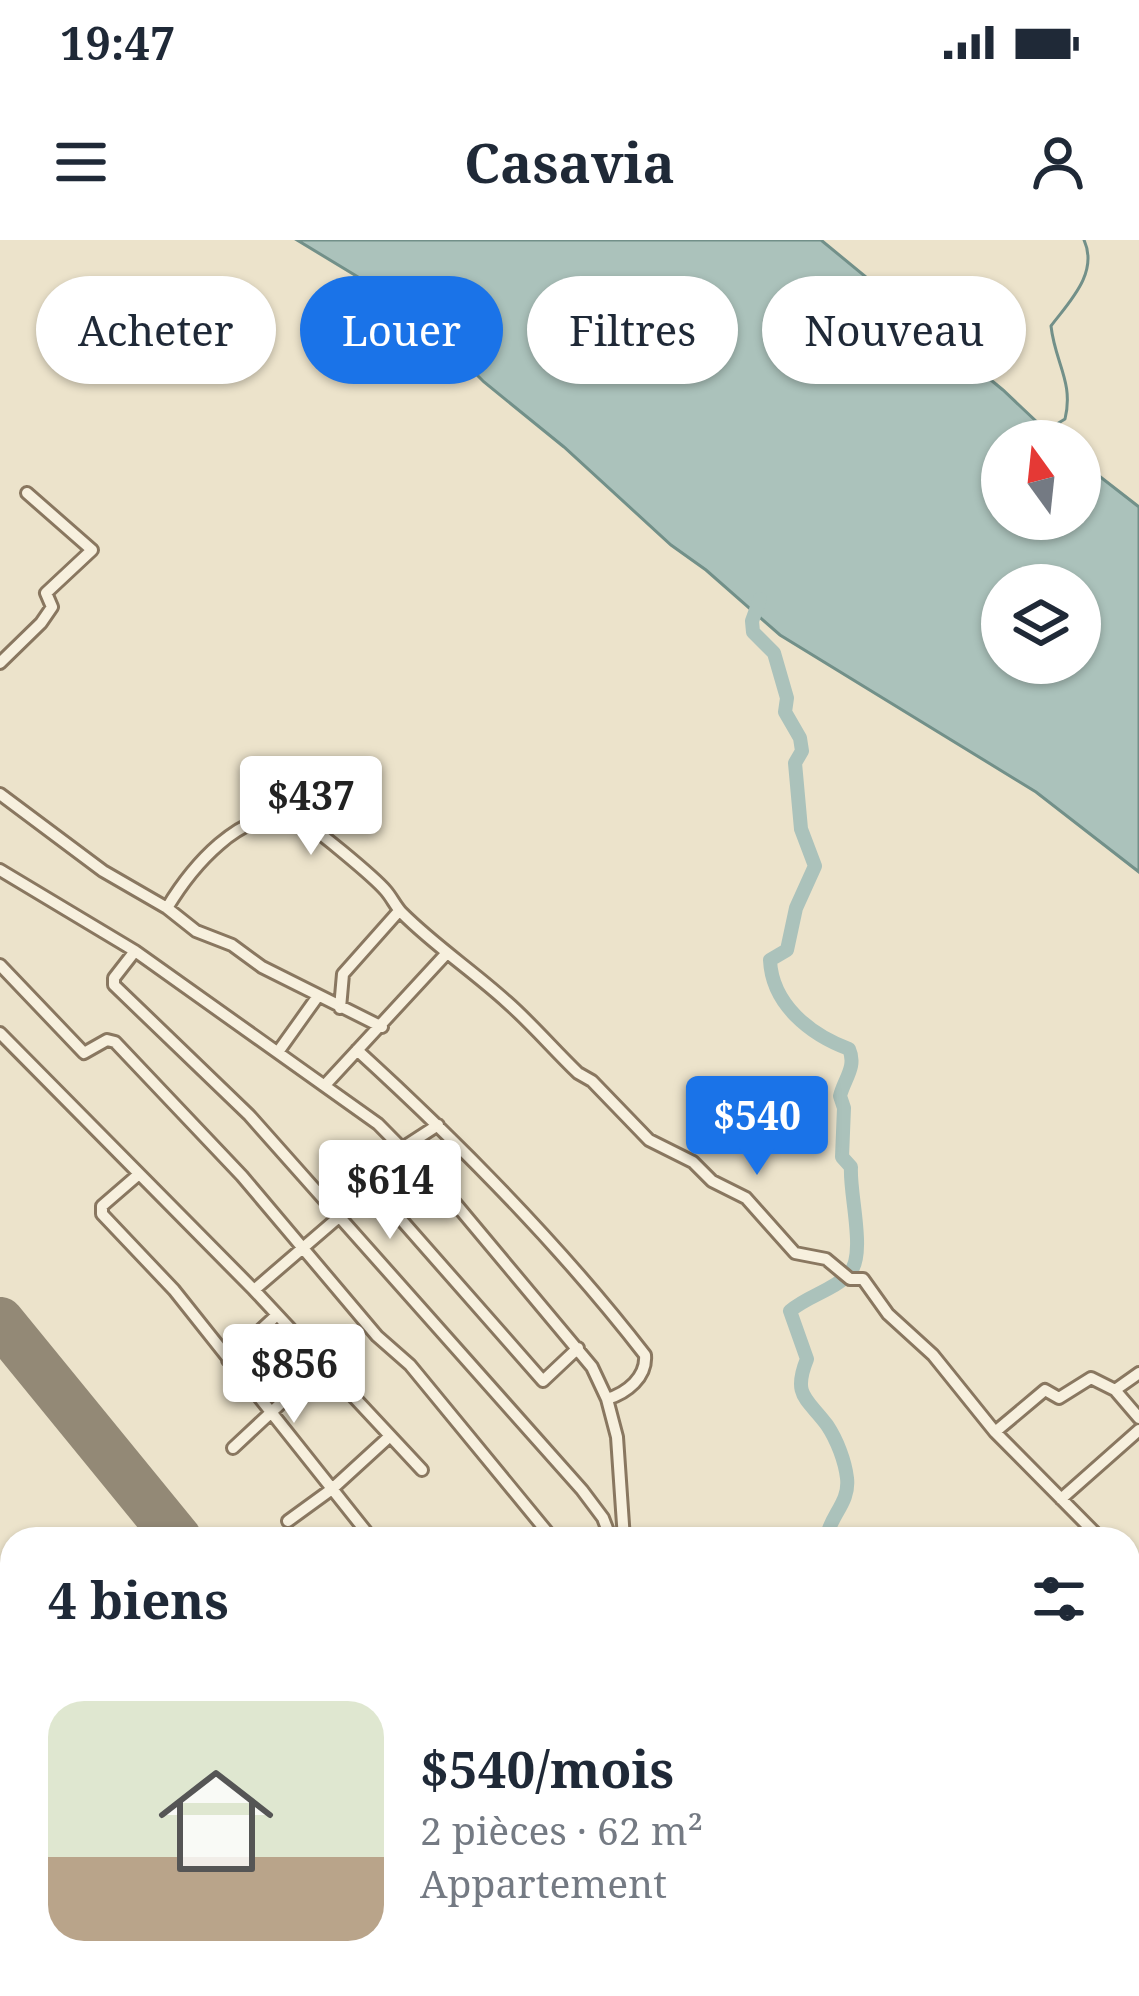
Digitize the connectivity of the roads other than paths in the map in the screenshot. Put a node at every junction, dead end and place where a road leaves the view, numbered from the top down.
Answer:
1 (27, 493) dead end
2 (0, 663) edge
3 (0, 794) edge
4 (0, 870) edge
5 (166, 908) junction
6 (399, 910) junction
7 (135, 951) junction
8 (446, 953) junction
9 (0, 965) edge
10 (318, 996) junction
11 (340, 1008) junction
12 (382, 1027) junction
13 (0, 1033) edge
14 (357, 1050) junction
15 (278, 1052) junction
16 (325, 1085) junction
17 (437, 1124) junction
18 (401, 1149) junction
19 (139, 1174) junction
20 (369, 1183) junction
21 (340, 1216) junction
22 (303, 1250) junction
23 (254, 1290) junction
24 (277, 1316) junction
25 (578, 1348) junction
26 (228, 1360) junction
27 (327, 1369) junction
28 (1139, 1373) edge
29 (1115, 1390) junction
30 (608, 1399) junction
31 (273, 1414) junction
32 (1139, 1418) edge
33 (1139, 1430) edge
34 (994, 1432) junction
35 (390, 1436) junction
36 (232, 1448) dead end
37 (422, 1470) dead end
38 (332, 1489) junction
39 (1061, 1499) junction
40 (288, 1521) dead end
41 (362, 1527) edge
42 (543, 1527) edge
43 (606, 1527) edge
44 (623, 1527) edge
45 (1089, 1527) edge

1 - 2 street
3 - 5 street
4 - 7 street
5 - 6 street
5 - 10 street
6 - 8 street
6 - 11 street
7 - 15 street
7 - 21 street
8 - 12 street
8 - 34 street
9 - 22 street
10 - 11 street
10 - 15 street
11 - 12 street
12 - 14 street
13 - 19 street
14 - 16 street
14 - 17 street
15 - 16 street
16 - 18 street
17 - 18 street
17 - 30 street
18 - 20 street
18 - 25 street
19 - 23 street
19 - 26 street
20 - 21 street
20 - 25 street
21 - 22 street
21 - 43 street
22 - 23 street
22 - 42 street
23 - 24 street
24 - 26 street
24 - 27 street
25 - 30 street
26 - 31 street
27 - 31 street
27 - 35 street
28 - 29 street
29 - 32 street
29 - 34 street
30 - 44 street
31 - 36 street
31 - 38 street
33 - 39 street
34 - 39 street
35 - 37 street
35 - 38 street
38 - 40 street
38 - 41 street
39 - 45 street

